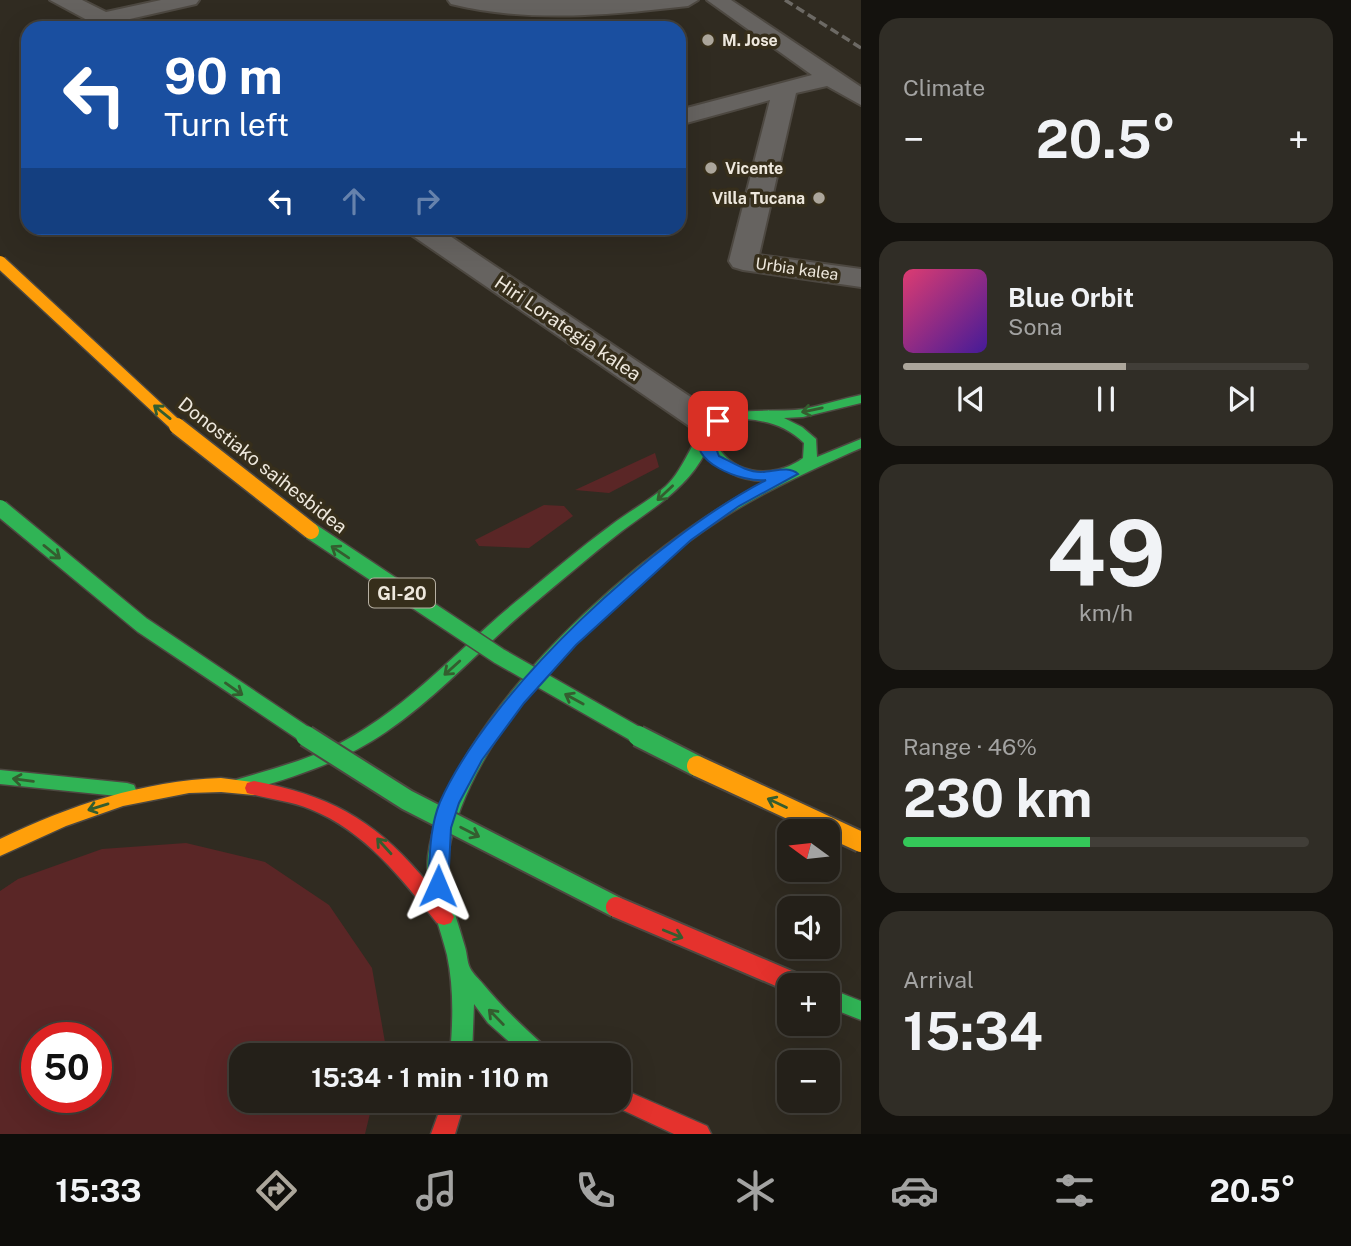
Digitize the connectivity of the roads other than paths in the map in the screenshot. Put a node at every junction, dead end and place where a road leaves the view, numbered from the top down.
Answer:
1 (60, 0) edge
2 (189, 0) edge
3 (458, 0) edge
4 (688, 0) edge
5 (717, 0) edge
6 (500, 4) edge
7 (106, 21) edge
8 (121, 21) edge
9 (486, 21) edge
10 (831, 78) junction
11 (785, 88) junction
12 (861, 98) edge
13 (686, 116) edge
14 (430, 235) edge
15 (0, 262) edge
16 (861, 278) edge
17 (861, 399) edge
18 (762, 415) junction
19 (711, 430) junction
20 (861, 443) edge
21 (797, 471) junction
22 (0, 508) edge
23 (0, 778) edge
24 (239, 786) junction
25 (164, 793) junction
26 (861, 842) edge
27 (0, 848) edge
28 (444, 916) junction
29 (460, 971) junction
30 (777, 976) edge
31 (840, 1002) edge
32 (861, 1011) edge
33 (462, 1043) edge
34 (524, 1043) edge
35 (631, 1103) edge
36 (450, 1113) edge
37 (443, 1134) edge
38 (699, 1134) edge

1 - 7 street
2 - 8 street
3 - 6 street
4 - 6 street
5 - 10 street
6 - 9 street
10 - 11 street
10 - 12 street
11 - 13 street
11 - 16 street, Urbia kalea
14 - 19 street, Hiri Lorategia kalea
26 -> 15 main road, Donostiako saihesbidea / GI-20, bridge
17 -> 18 main road
18 - 19 main road
18 - 21 main road
19 - 21 main road
19 -> 24 main road
20 - 21 main road
21 - 28 main road
22 -> 30 main road, bridge
25 -> 23 main road
24 - 25 main road
28 -> 24 main road
25 -> 27 main road
28 - 29 main road
29 - 33 main road
34 -> 29 main road
31 - 32 main road
35 - 38 main road
36 - 37 main road

